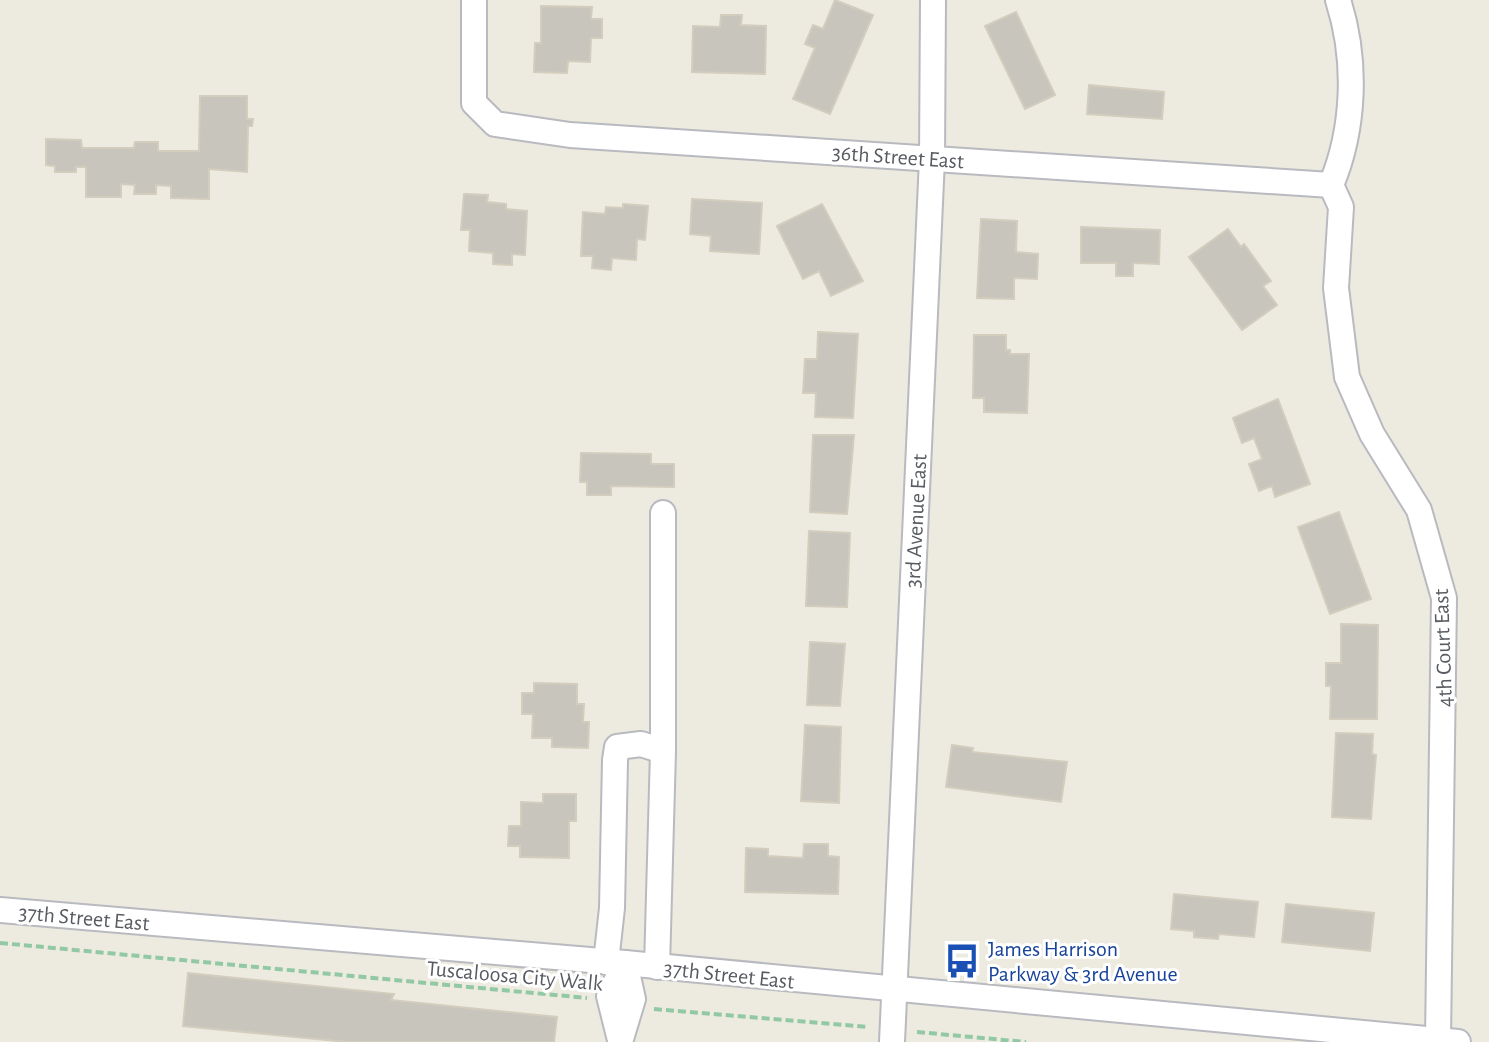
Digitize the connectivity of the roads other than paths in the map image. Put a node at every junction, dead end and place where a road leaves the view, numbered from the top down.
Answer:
1 (474, 0) edge
2 (933, 0) edge
3 (1338, 0) edge
4 (932, 159) junction
5 (1331, 185) junction
6 (663, 513) dead end
7 (663, 751) junction
8 (0, 910) edge
9 (616, 963) junction
10 (657, 967) junction
11 (893, 991) junction
12 (892, 1036) edge
13 (620, 1041) edge
14 (1448, 1041) edge

1 - 4 street, 36th Street East
2 - 4 street, 3rd Avenue East
3 - 5 street
4 - 5 street, 36th Street East
4 - 11 street, 3rd Avenue East
5 - 14 street, 4th Court East
6 - 7 street
7 - 9 street
7 - 10 street
8 - 9 street, 37th Street East
9 - 10 street, 37th Street East
9 - 13 street
10 - 11 street, 37th Street East
11 - 12 street, 3rd Avenue East
11 - 14 street, 37th Street East

